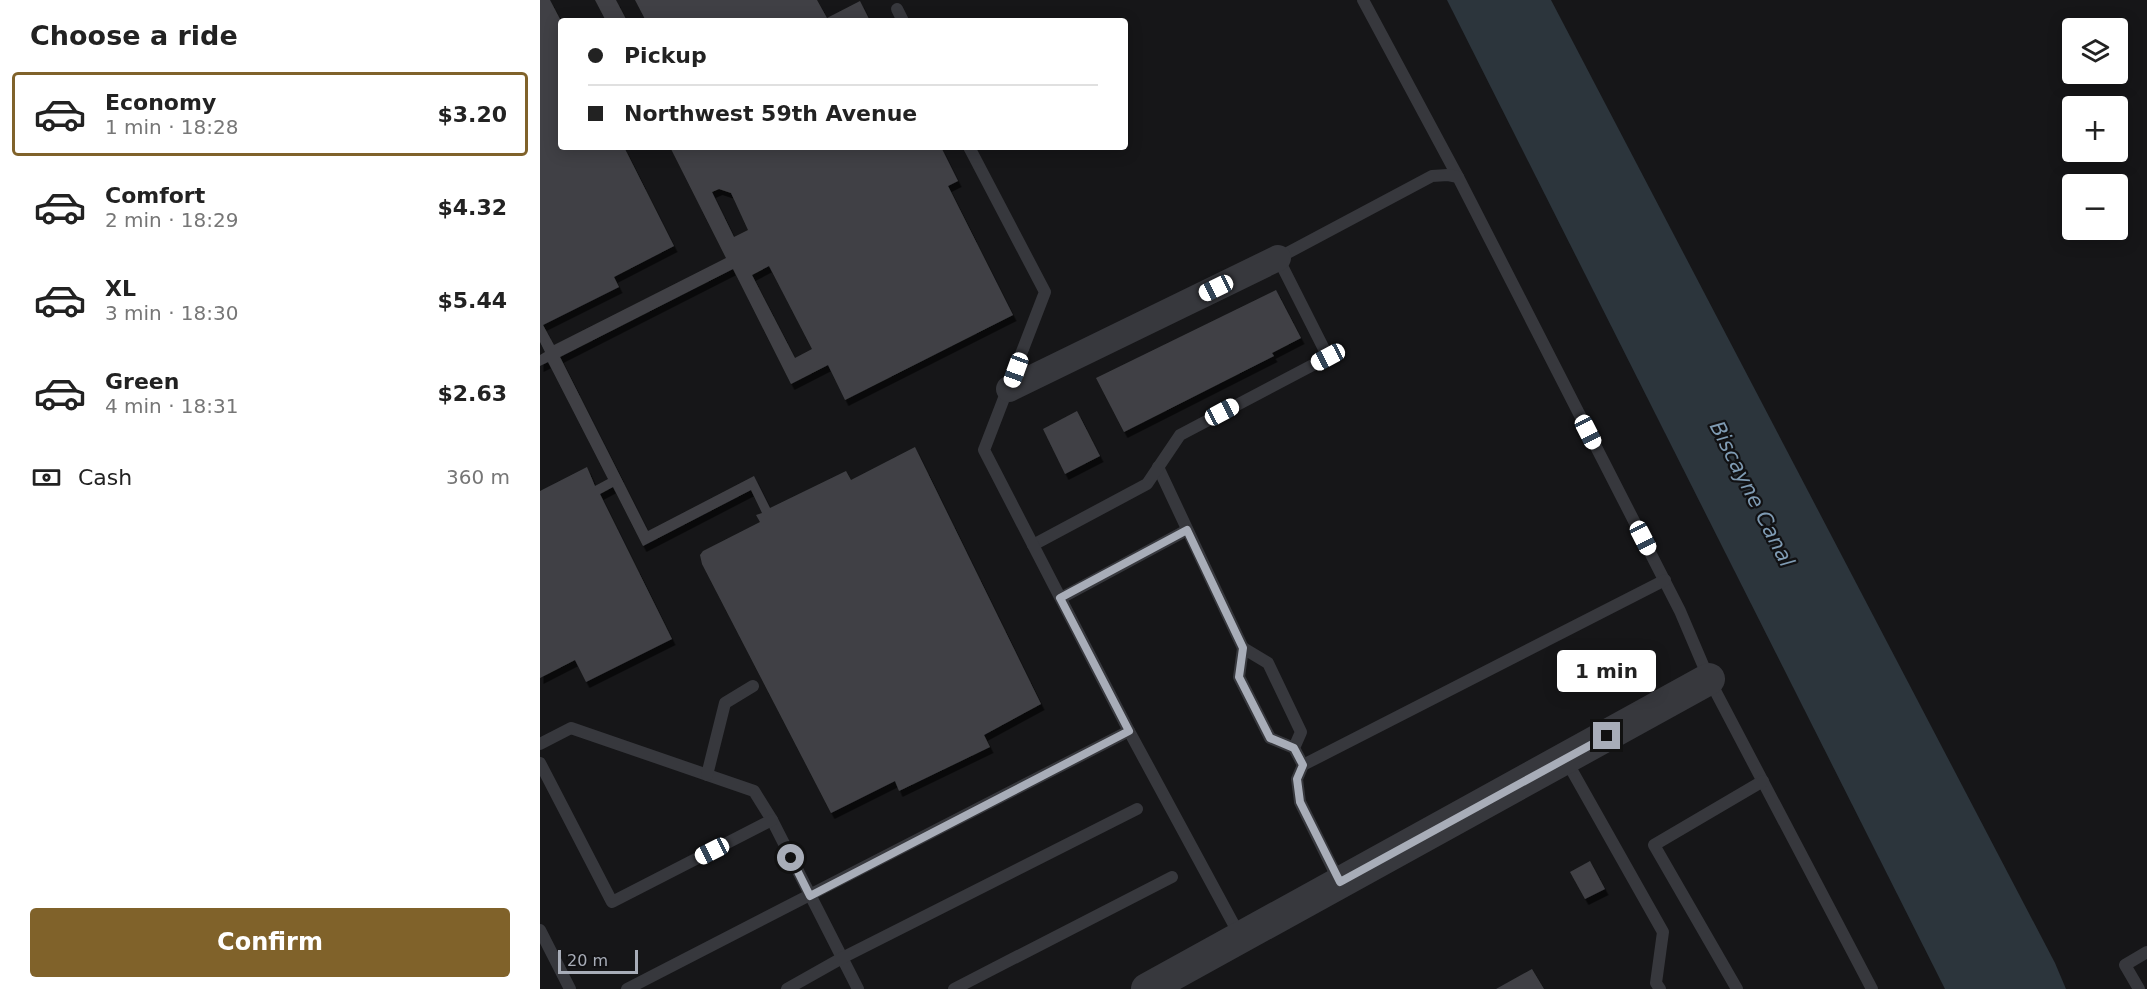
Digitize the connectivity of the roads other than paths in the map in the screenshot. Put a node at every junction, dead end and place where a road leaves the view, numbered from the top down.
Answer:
1 (1363, 0) edge
2 (897, 9) dead end
3 (902, 18) edge
4 (971, 150) edge
5 (1458, 177) junction
6 (1278, 258) junction
7 (1009, 389) junction
8 (1158, 467) junction
9 (1187, 530) junction
10 (1033, 545) junction
11 (1665, 580) junction
12 (1060, 598) junction
13 (1243, 648) junction
14 (1710, 679) junction
15 (753, 686) dead end
16 (1129, 731) junction
17 (540, 744) edge
18 (1294, 748) junction
19 (1566, 759) junction
20 (540, 763) edge
21 (1303, 765) junction
22 (707, 775) junction
23 (1763, 781) junction
24 (1137, 809) dead end
25 (772, 820) junction
26 (1172, 877) dead end
27 (1340, 882) junction
28 (810, 896) junction
29 (540, 930) edge
30 (1240, 938) junction
31 (2147, 952) edge
32 (842, 958) junction
33 (570, 989) edge
34 (627, 989) edge
35 (787, 989) edge
36 (858, 989) edge
37 (954, 989) edge
38 (1147, 989) edge
39 (1659, 989) edge
40 (1737, 989) edge
41 (1872, 989) edge
42 (2139, 989) edge

1 - 5 lane
2 - 3 lane
4 - 7 lane
5 - 6 lane
5 - 11 lane
6 - 7 street
6 - 8 lane
7 - 10 lane
8 - 9 lane
8 - 10 lane
9 - 12 lane
9 - 13 lane
10 - 12 lane
11 - 14 lane
11 - 21 lane
12 - 16 lane
13 - 18 lane
13 - 18 lane
14 - 19 street
14 - 23 lane
15 - 22 lane
16 - 28 lane
16 - 30 lane
17 - 22 lane
18 - 21 lane
19 - 27 street
19 - 39 lane
20 - 25 lane
21 - 27 lane
22 - 25 lane
23 - 40 lane
23 - 41 lane
24 - 32 lane
25 - 28 lane
26 - 37 lane
27 - 30 street
28 - 32 lane
28 - 34 lane
29 - 33 lane
30 - 38 street
31 - 42 lane
32 - 35 lane
32 - 36 lane

